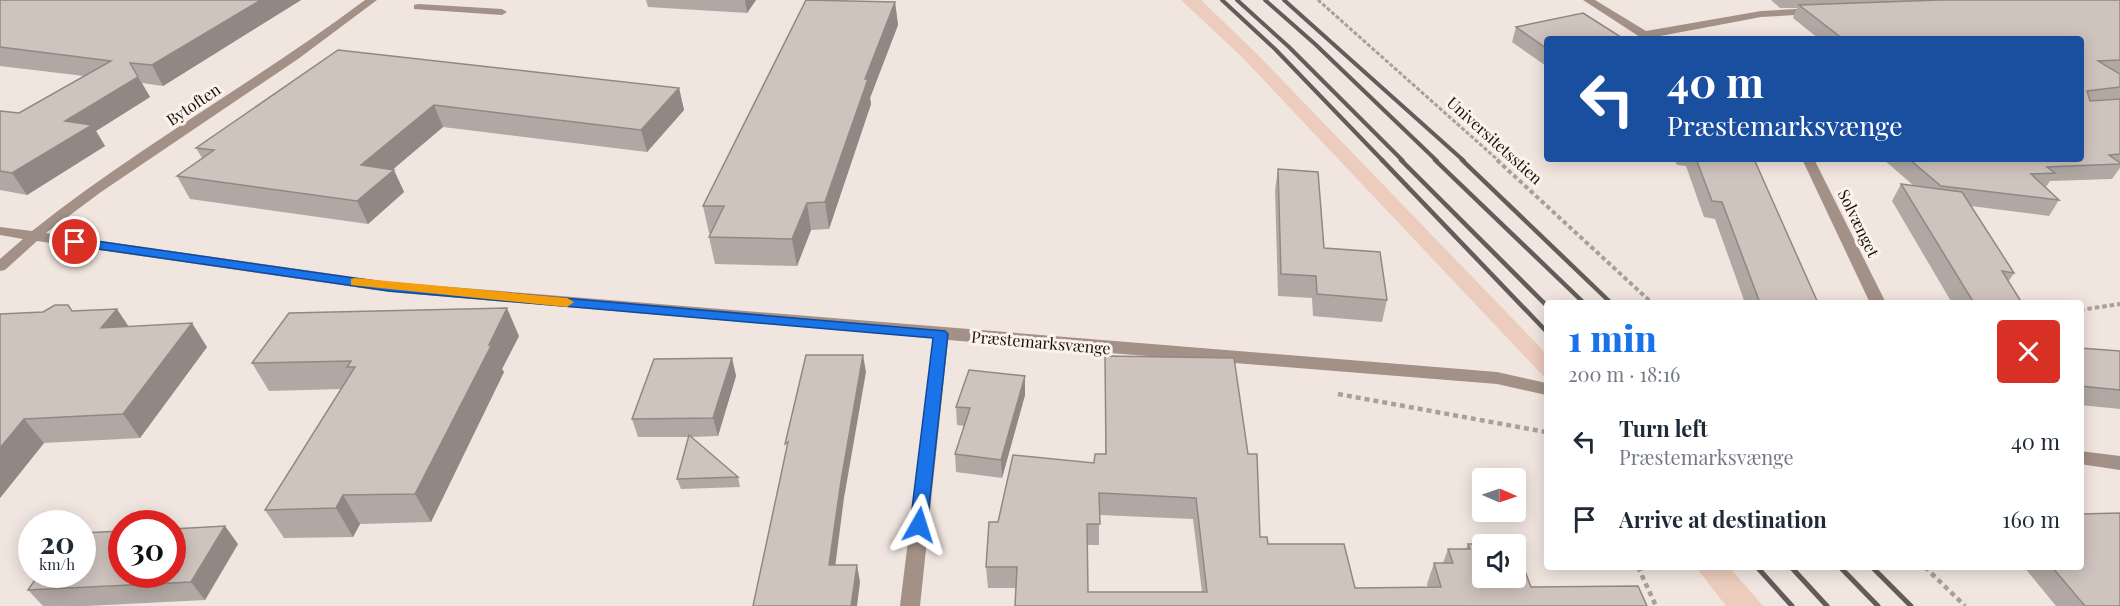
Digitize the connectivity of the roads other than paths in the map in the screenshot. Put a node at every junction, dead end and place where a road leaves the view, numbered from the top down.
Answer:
1 (372, 0) edge
2 (1588, 0) edge
3 (418, 7) dead end
4 (1821, 11) edge
5 (502, 12) dead end
6 (1646, 36) edge
7 (1653, 36) edge
8 (1809, 162) edge
9 (0, 231) edge
10 (32, 236) junction
11 (0, 267) edge
12 (1877, 300) edge
13 (940, 334) junction
14 (1544, 389) edge
15 (2084, 458) edge
16 (2120, 463) edge
17 (910, 606) edge

1 - 10 street, Bytoften
2 - 6 street
3 - 5 street
4 - 7 street
8 - 12 street, Solvænget
9 - 10 street, Præstemarksvænge
10 - 11 street, Bytoften
10 - 13 street, Præstemarksvænge
13 - 14 street, Præstemarksvænge
13 - 17 street
15 - 16 street

